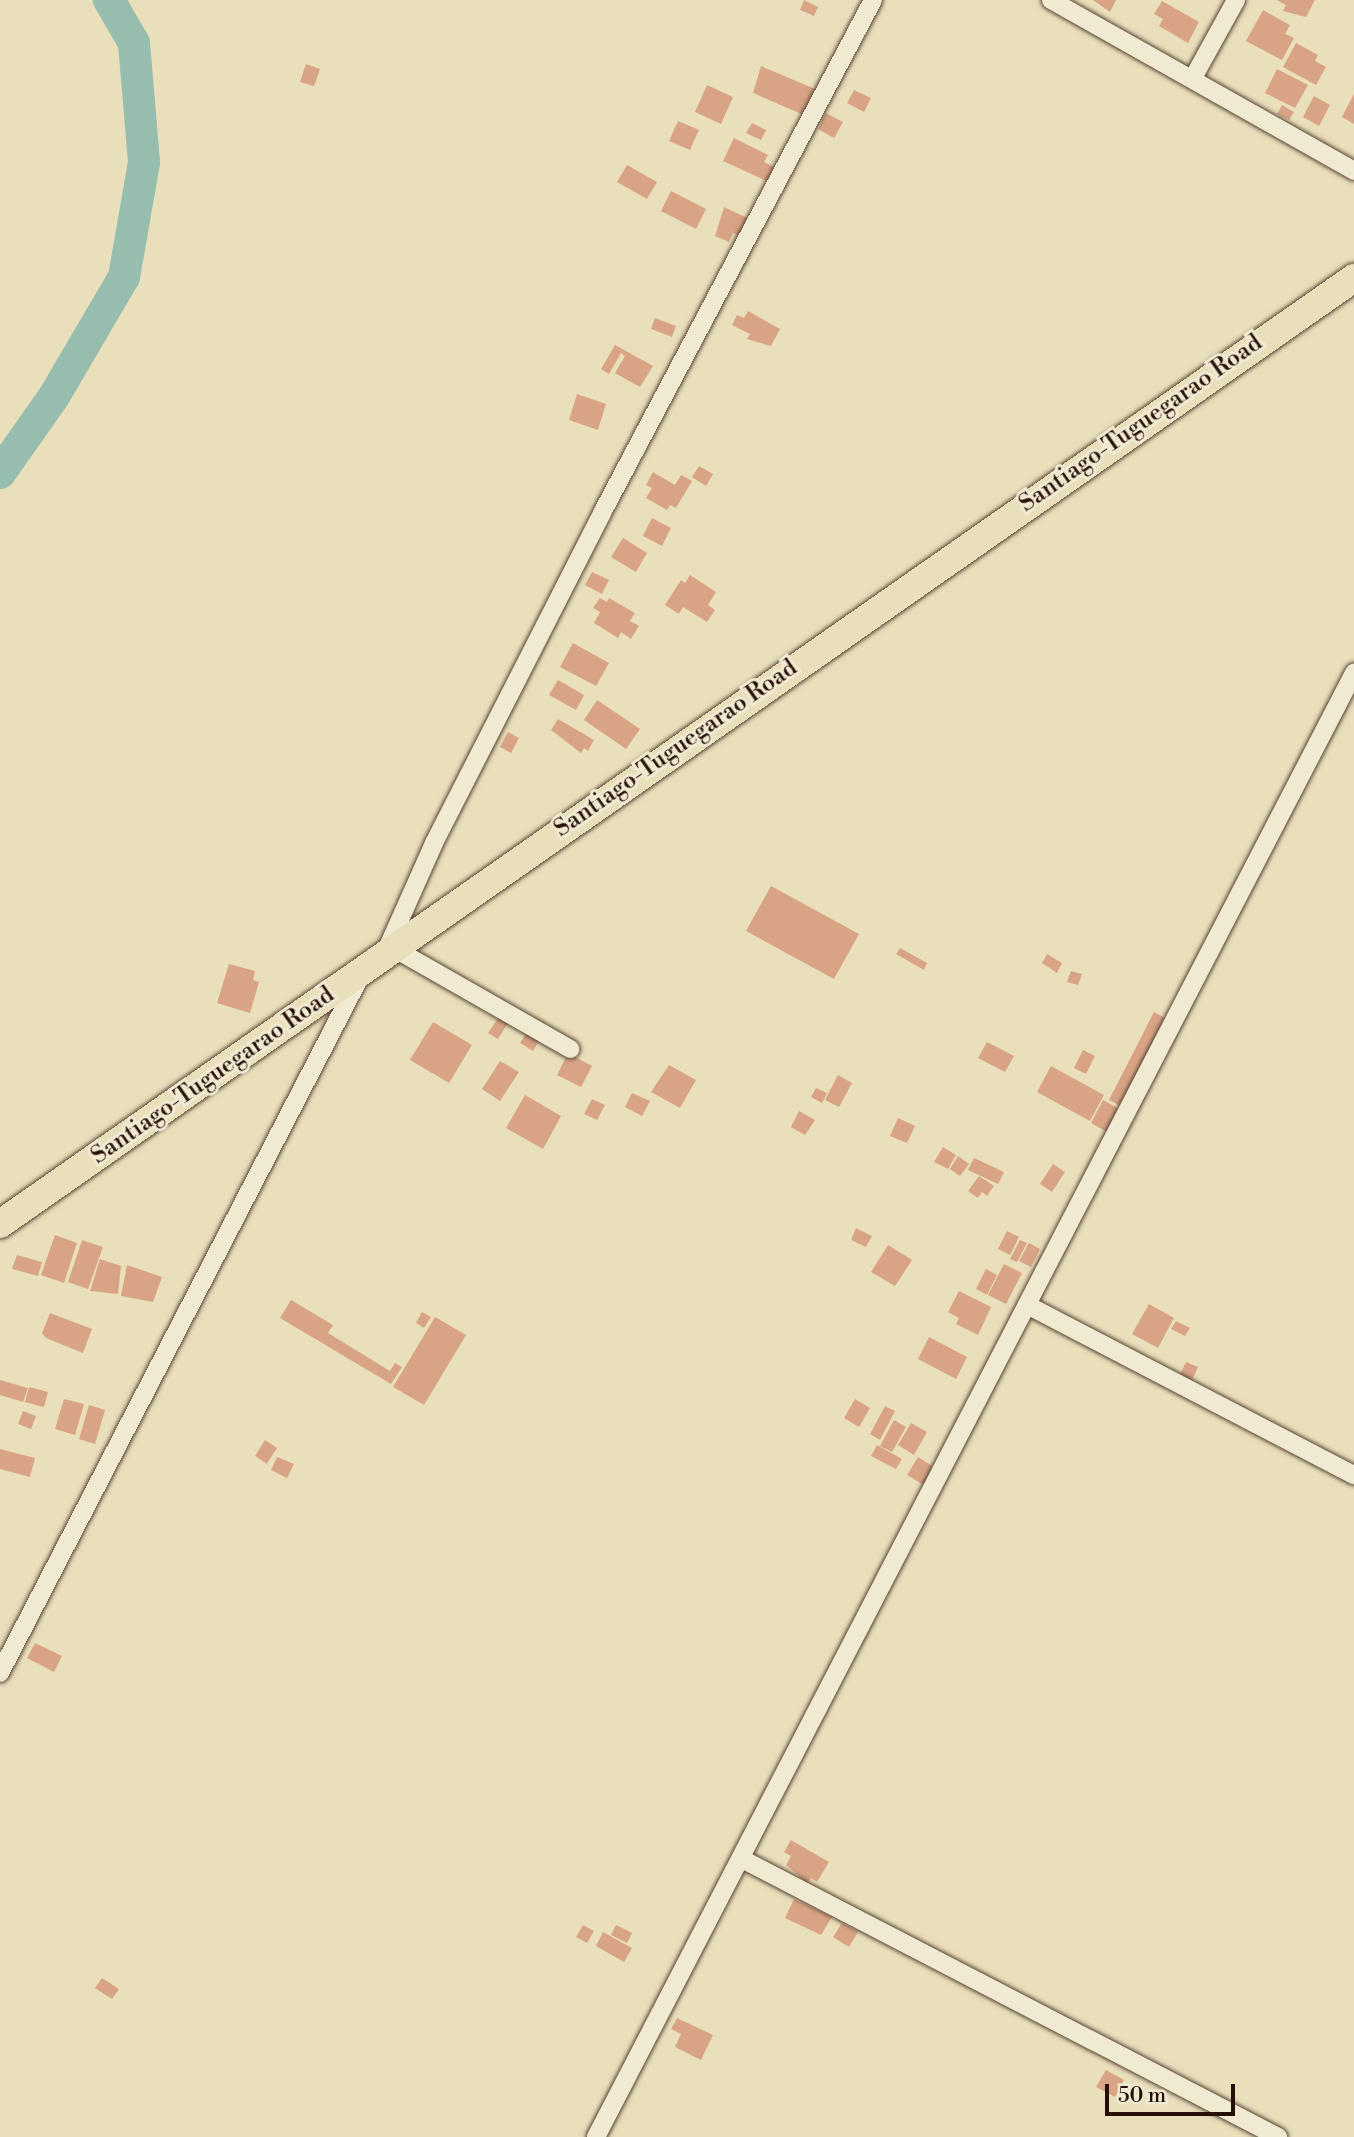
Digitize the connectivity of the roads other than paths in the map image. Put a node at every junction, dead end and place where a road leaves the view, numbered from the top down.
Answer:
1 (873, 0) edge
2 (1051, 0) edge
3 (1236, 0) edge
4 (1193, 78) junction
5 (1354, 172) edge
6 (1354, 278) edge
7 (1354, 673) edge
8 (380, 959) junction
9 (570, 1049) dead end
10 (0, 1224) edge
11 (1027, 1305) junction
12 (1354, 1475) edge
13 (0, 1673) edge
14 (742, 1859) junction
15 (596, 2137) edge
16 (1278, 2137) edge

1 - 8 street
2 - 4 street
3 - 4 street
4 - 5 street
6 - 8 highway, Santiago-Tuguegarao Road
7 - 11 street
8 - 9 street
8 - 10 highway, Santiago-Tuguegarao Road
8 - 13 street
11 - 12 street
11 - 14 street
14 - 15 street
14 - 16 street

